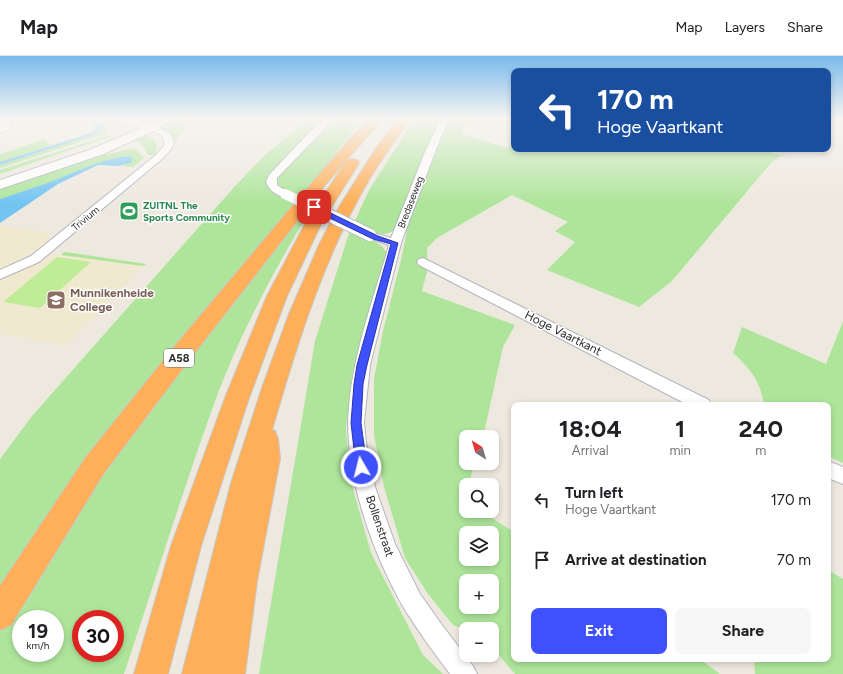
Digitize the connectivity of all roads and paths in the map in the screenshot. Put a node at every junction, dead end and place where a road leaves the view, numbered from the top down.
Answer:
1 (93, 147) edge
2 (107, 147) edge
3 (162, 147) edge
4 (300, 147) edge
5 (351, 147) edge
6 (364, 147) edge
7 (384, 147) edge
8 (432, 147) edge
9 (0, 177) edge
10 (0, 185) edge
11 (395, 243) junction
12 (423, 262) dead end
13 (0, 275) edge
14 (697, 402) edge
15 (265, 415) junction
16 (831, 470) edge
17 (843, 476) edge
18 (0, 614) edge
19 (151, 674) edge
20 (199, 674) edge
21 (228, 674) edge
22 (465, 674) edge

1 - 9 street
2 - 10 street
3 - 13 street, Trivium
4 - 11 street, bridge
5 - 18 highway, A58
6 - 19 highway
7 - 15 highway
8 - 11 street, Bredaseweg
11 - 22 street, Bollenstraat
12 - 14 street, Hoge Vaartkant
15 - 20 highway
15 - 21 highway
16 - 17 street

